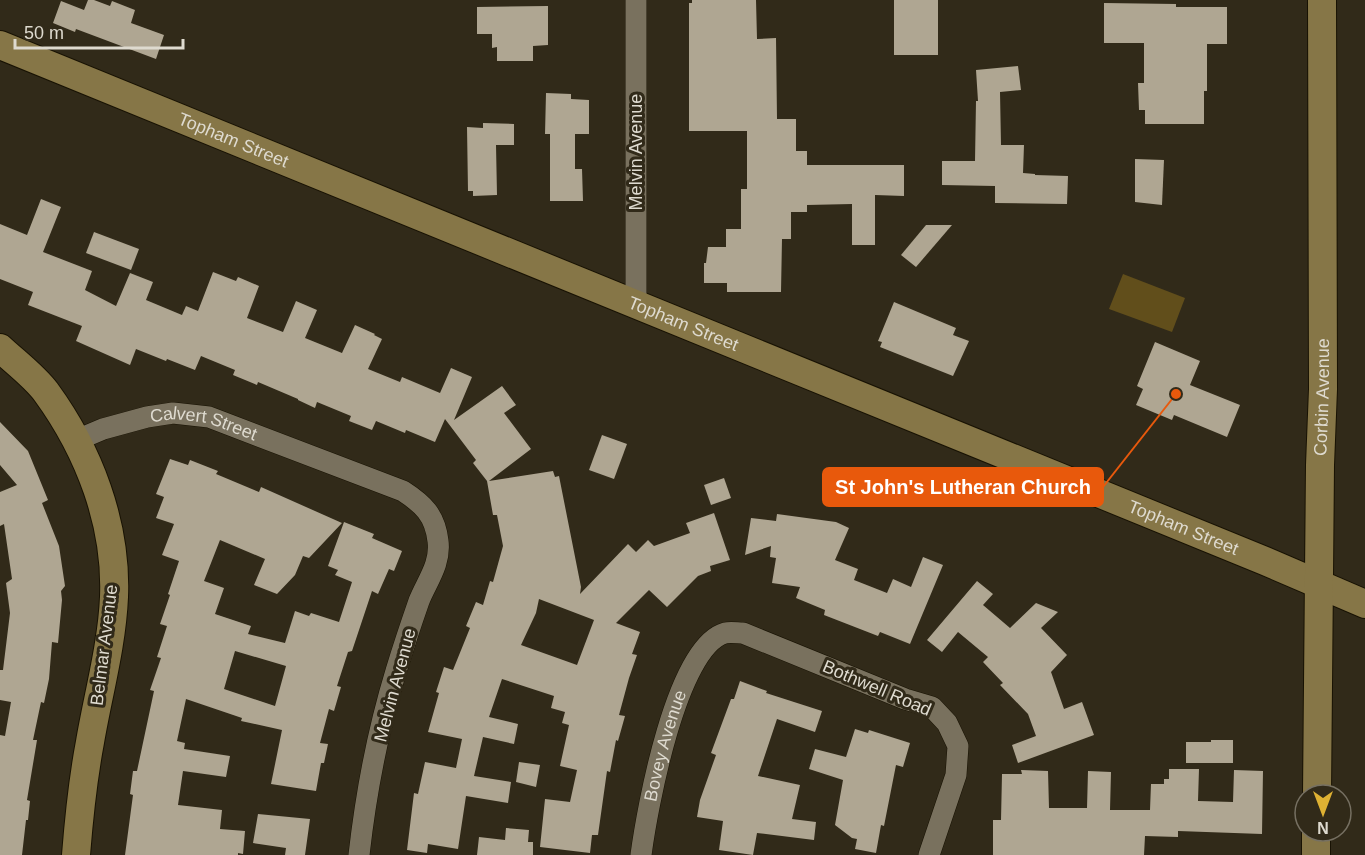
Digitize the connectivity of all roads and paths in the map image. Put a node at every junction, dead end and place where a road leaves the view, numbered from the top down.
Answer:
1 (636, 0) edge
2 (1322, 0) edge
3 (0, 45) edge
4 (636, 304) junction
5 (0, 348) edge
6 (77, 440) junction
7 (433, 520) joint
8 (1318, 585) junction
9 (1365, 604) edge
10 (708, 644) joint
11 (1317, 783) edge
12 (76, 855) edge
13 (359, 855) edge
14 (640, 855) edge
15 (929, 855) edge

1 - 4 street, Melvin Avenue
2 - 8 main road, Corbin Avenue
3 - 4 main road, Topham Street
4 - 8 main road, Topham Street
5 - 6 main road
6 - 7 street, Calvert Street
6 - 12 main road, Belmar Avenue
7 - 13 street, Melvin Avenue
8 - 9 main road, Topham Street
8 - 11 main road, Corbin Avenue
10 - 14 street, Bovey Avenue
10 - 15 street, Bothwell Road

